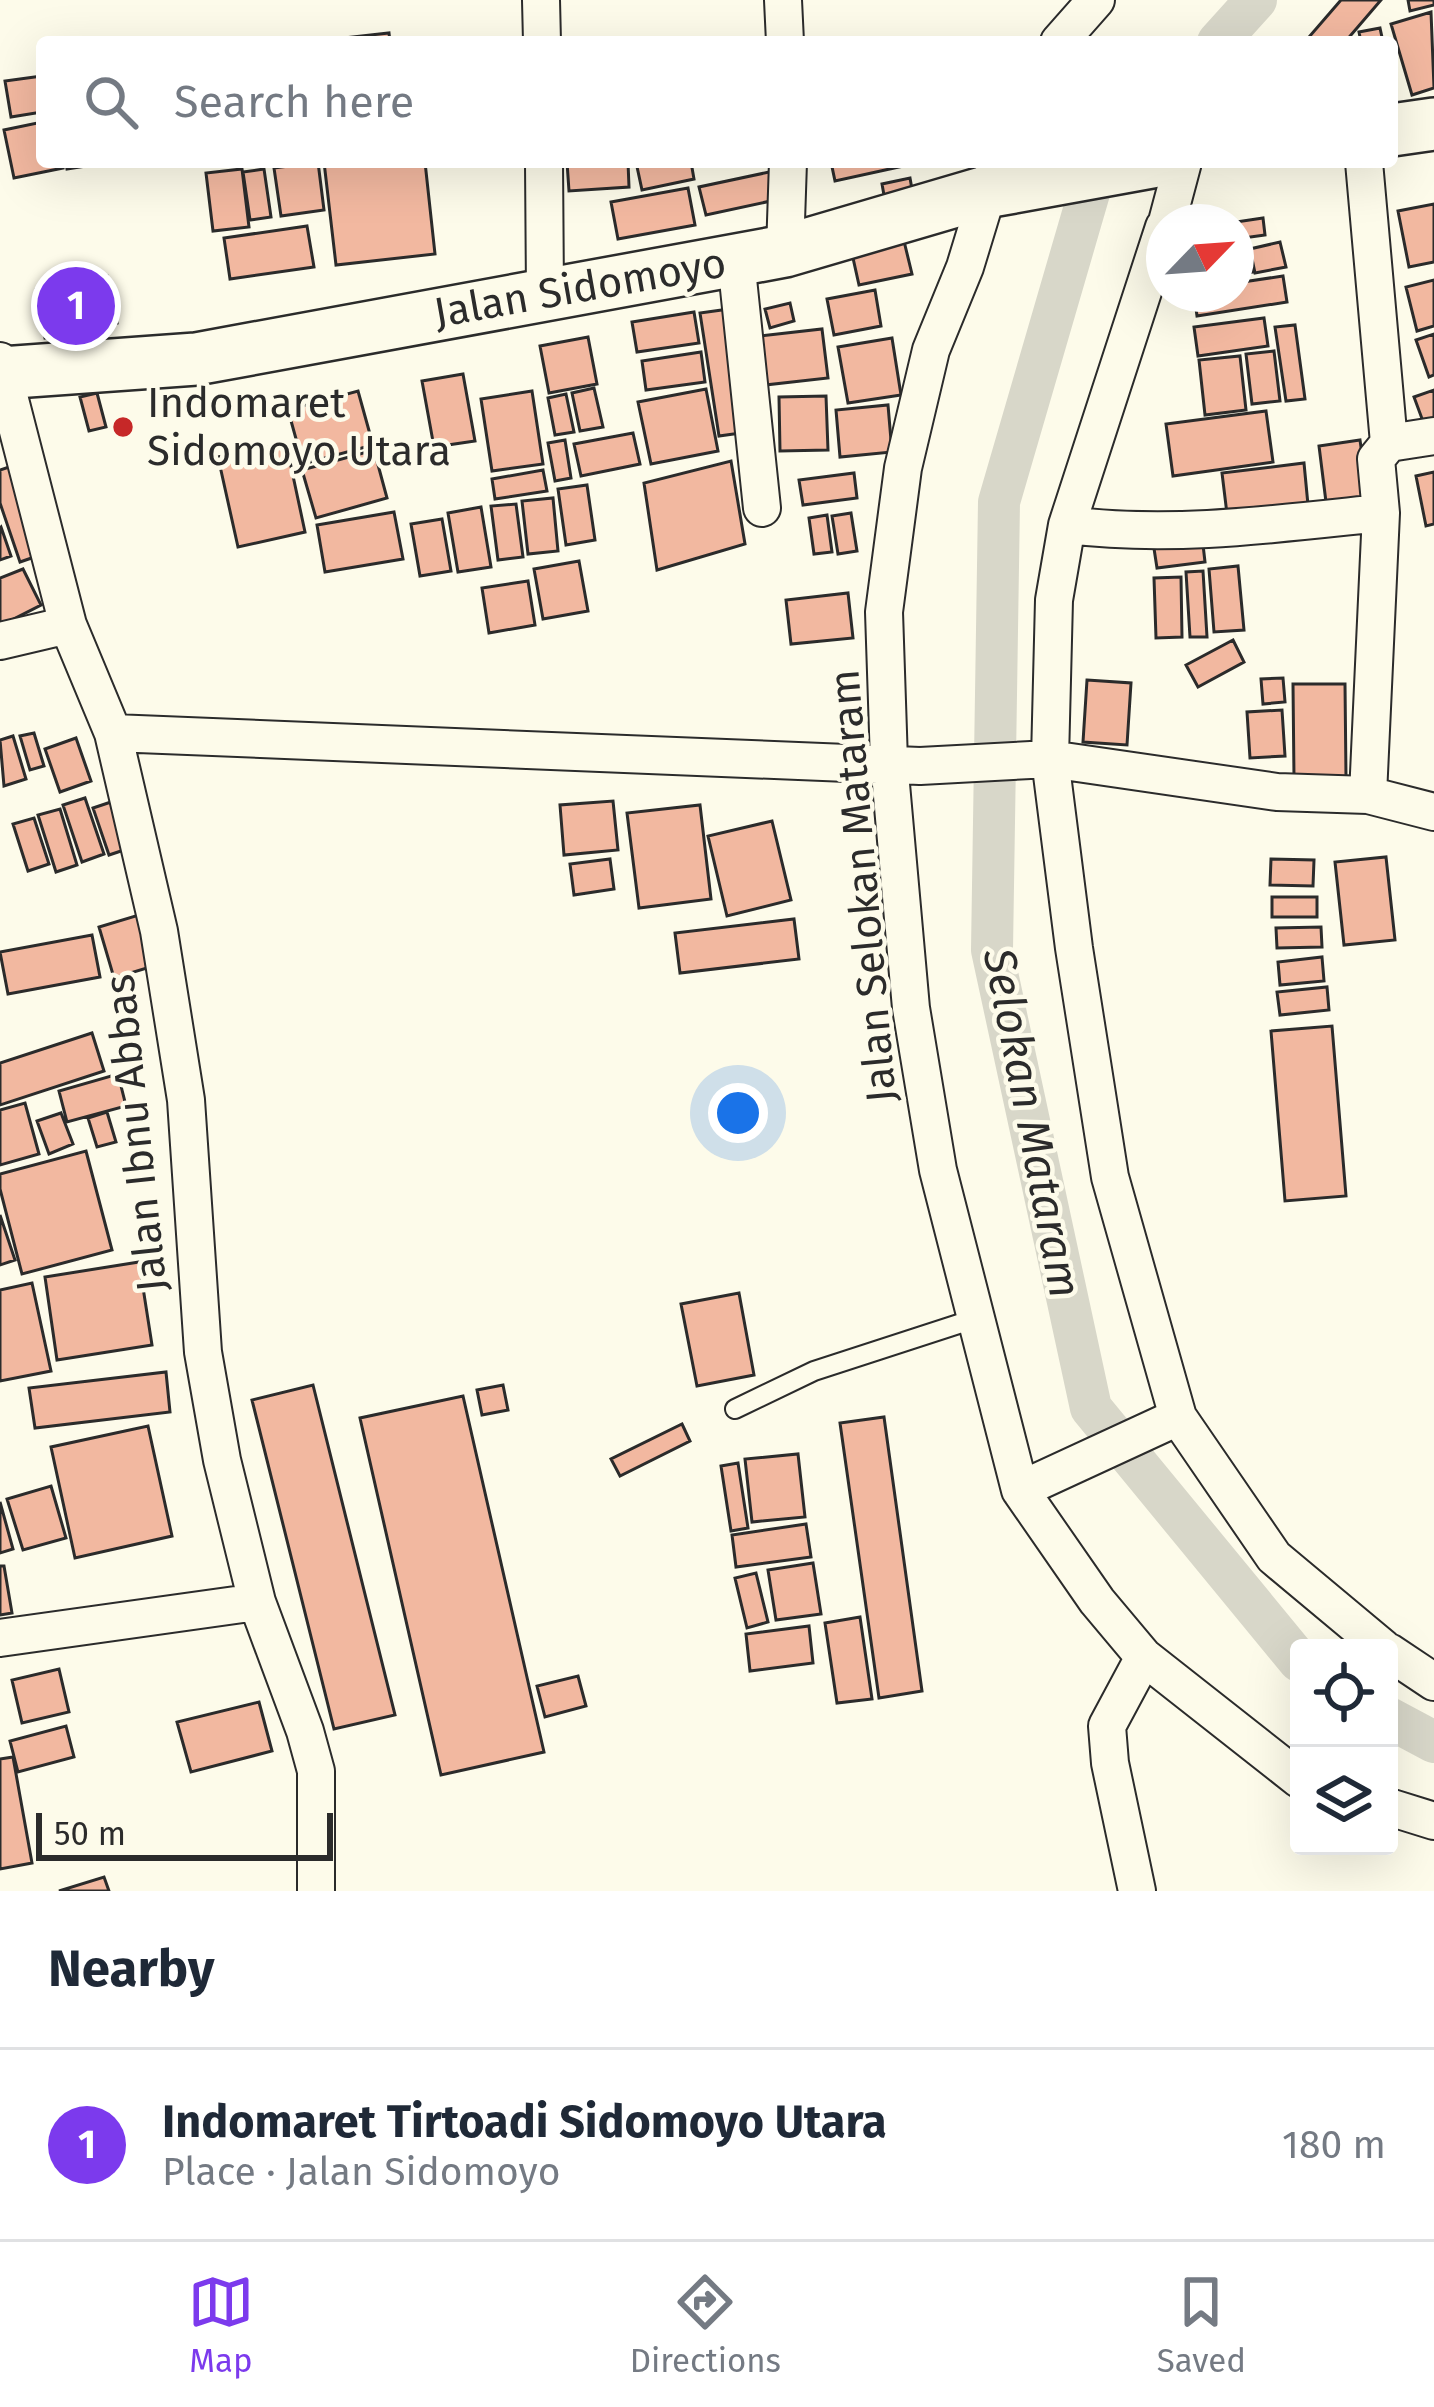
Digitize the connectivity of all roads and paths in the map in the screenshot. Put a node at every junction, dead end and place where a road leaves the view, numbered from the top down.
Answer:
1 (541, 0) edge
2 (782, 0) edge
3 (1096, 0) edge
4 (542, 36) edge
5 (785, 36) edge
6 (1064, 36) edge
7 (1434, 124) edge
8 (1398, 129) edge
9 (544, 168) edge
10 (786, 168) edge
11 (1080, 168) edge
12 (1182, 168) edge
13 (1365, 168) edge
14 (991, 177) edge
15 (1171, 204) edge
16 (760, 255) junction
17 (1146, 283) edge
18 (544, 293) junction
19 (1, 369) edge
20 (1434, 436) edge
21 (1389, 443) junction
22 (762, 508) dead end
23 (1381, 513) junction
24 (1067, 525) junction
25 (68, 625) junction
26 (0, 640) edge
27 (113, 734) junction
28 (1050, 759) junction
29 (905, 764) junction
30 (1368, 795) junction
31 (1434, 812) edge
32 (974, 1318) junction
33 (735, 1408) dead end
34 (1178, 1417) junction
35 (1033, 1484) junction
36 (257, 1602) junction
37 (0, 1638) edge
38 (1373, 1639) edge
39 (1144, 1657) junction
40 (1398, 1658) edge
41 (1434, 1682) edge
42 (1290, 1772) edge
43 (1398, 1810) edge
44 (1434, 1821) edge
45 (316, 1891) edge
46 (1138, 1891) edge

1 - 4 street
2 - 5 street
3 - 6 street
7 - 8 main road
9 - 18 street
10 - 16 street
11 - 14 main road, Jalan Sidomoyo
12 - 15 street
13 - 21 street
14 - 16 main road, Jalan Sidomoyo
14 - 29 street, Jalan Selokan Mataram
16 - 18 main road, Jalan Sidomoyo
16 - 22 street
17 - 24 street
18 - 19 main road, Jalan Sidomoyo
19 - 25 street, Jalan Ibnu Abbas
20 - 21 street
21 - 23 street
23 - 24 street
23 - 30 street
24 - 28 street
25 - 26 street
25 - 27 street, Jalan Ibnu Abbas
27 - 29 street
27 - 36 street, Jalan Ibnu Abbas
28 - 29 street
28 - 30 street
28 - 34 street
29 - 32 street, Jalan Selokan Mataram
30 - 31 street
32 - 33 lane
32 - 35 street, Jalan Selokan Mataram
34 - 35 street
34 - 38 street
35 - 39 street, Jalan Selokan Mataram
36 - 37 street
36 - 45 street, Jalan Ibnu Abbas
39 - 42 street, Jalan Selokan Mataram
39 - 46 street
40 - 41 street
43 - 44 street

